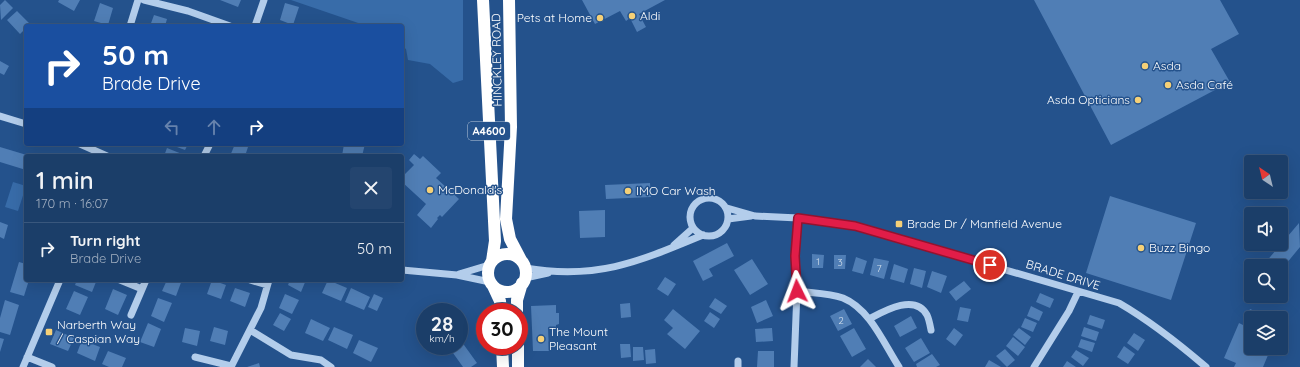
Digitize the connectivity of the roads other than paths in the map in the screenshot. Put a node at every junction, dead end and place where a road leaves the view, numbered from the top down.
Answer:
1 (138, 0) edge
2 (144, 0) edge
3 (264, 0) edge
4 (483, 0) edge
5 (509, 0) edge
6 (131, 24) edge
7 (224, 24) edge
8 (256, 24) edge
9 (0, 116) edge
10 (24, 123) edge
11 (84, 146) edge
12 (102, 154) edge
13 (727, 208) junction
14 (755, 216) junction
15 (798, 218) junction
16 (728, 219) junction
17 (693, 228) junction
18 (703, 235) junction
19 (671, 248) junction
20 (490, 263) junction
21 (404, 270) edge
22 (523, 272) junction
23 (457, 275) junction
24 (59, 282) edge
25 (125, 282) edge
26 (145, 282) edge
27 (268, 282) edge
28 (492, 284) junction
29 (142, 289) junction
30 (797, 291) junction
31 (1078, 292) junction
32 (500, 303) edge
33 (517, 303) edge
34 (131, 315) dead end
35 (869, 319) junction
36 (250, 330) junction
37 (931, 330) dead end
38 (502, 355) edge
39 (518, 355) edge
40 (27, 356) junction
41 (195, 357) dead end
42 (231, 366) edge
43 (23, 367) edge
44 (52, 367) edge
45 (331, 367) edge
46 (503, 367) edge
47 (518, 367) edge
48 (794, 367) edge
49 (898, 367) edge
50 (1034, 367) edge
51 (1206, 367) edge

1 - 6 street
2 - 7 street
3 - 8 street
4 - 20 highway, HINCKLEY ROAD / A4600
5 - 22 highway, HINCKLEY ROAD / A4600
9 - 10 street
11 - 12 street
13 - 14 street, BRADE DRIVE
13 - 16 street
13 - 17 street
14 - 15 street, BRADE DRIVE
14 - 16 street, BRADE DRIVE
15 - 30 street
15 - 31 street, BRADE DRIVE
16 - 18 street
17 - 18 street
17 - 19 street
18 - 19 street
19 - 22 street
20 - 22 highway
20 - 23 street
20 - 28 highway, A4600
21 - 23 street
22 - 28 highway
22 - 33 highway
23 - 28 street
24 - 40 street
25 - 29 street
26 - 29 street
27 - 36 street
28 - 32 highway, A4600
29 - 34 street
30 - 35 street
30 - 48 street
31 - 50 street
31 - 51 street, BRADE DRIVE
35 - 37 street
35 - 49 street
36 - 42 street
36 - 45 street
38 - 46 highway
39 - 47 highway
40 - 43 street
40 - 44 street
41 - 42 street

